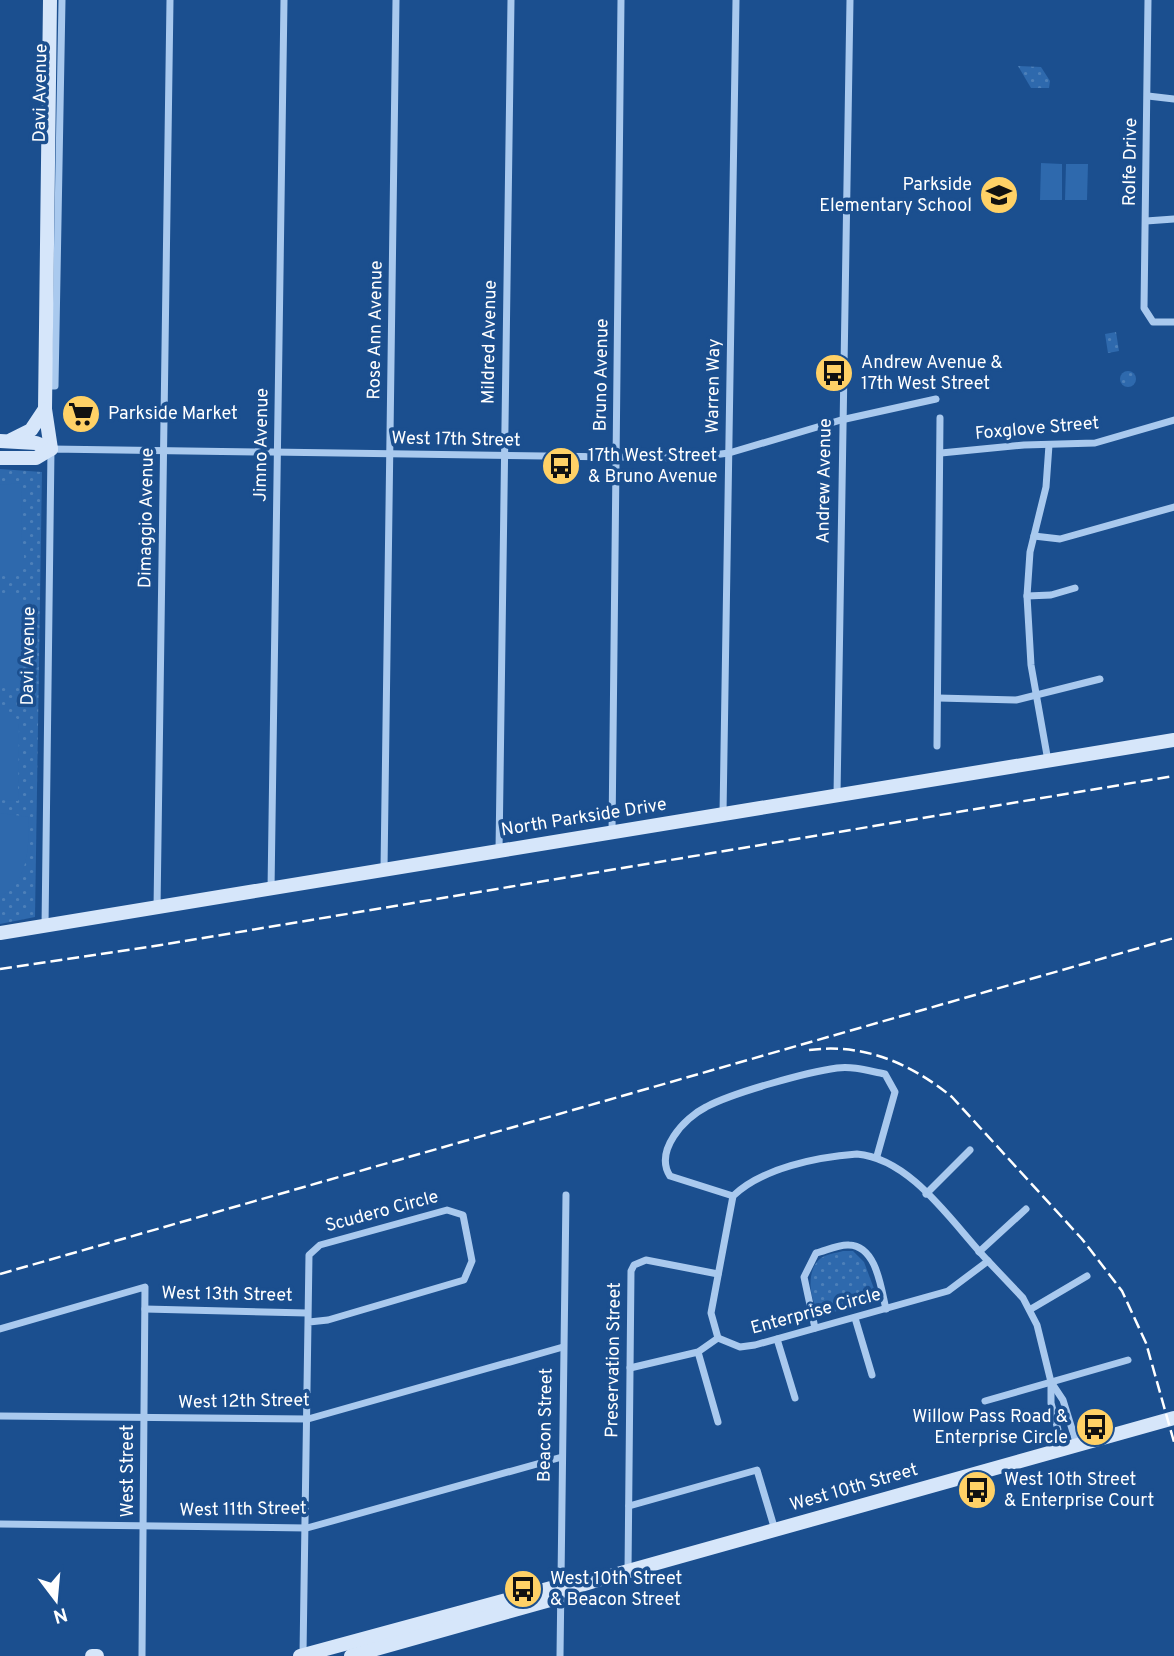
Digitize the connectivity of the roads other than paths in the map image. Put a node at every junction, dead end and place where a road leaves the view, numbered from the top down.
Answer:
1 (50, 0) edge
2 (62, 0) edge
3 (170, 0) edge
4 (285, 0) edge
5 (396, 0) edge
6 (511, 0) edge
7 (621, 0) edge
8 (736, 0) edge
9 (850, 0) edge
10 (1148, 0) edge
11 (1148, 96) junction
12 (1174, 99) edge
13 (1174, 219) edge
14 (1146, 221) junction
15 (1174, 322) edge
16 (45, 386) junction
17 (936, 399) dead end
18 (45, 410) junction
19 (940, 418) dead end
20 (841, 420) junction
21 (1174, 420) edge
22 (4, 441) edge
23 (1049, 445) junction
24 (51, 449) junction
25 (164, 451) junction
26 (277, 452) junction
27 (729, 453) junction
28 (941, 453) junction
29 (390, 454) junction
30 (503, 456) junction
31 (0, 458) edge
32 (616, 459) junction
33 (1174, 507) edge
34 (1034, 536) junction
35 (1075, 588) dead end
36 (1027, 596) junction
37 (1100, 679) dead end
38 (1038, 696) junction
39 (938, 698) junction
40 (1174, 740) edge
41 (937, 746) dead end
42 (1048, 761) junction
43 (837, 795) junction
44 (723, 814) junction
45 (612, 834) junction
46 (499, 852) junction
47 (384, 871) junction
48 (271, 890) junction
49 (157, 910) junction
50 (45, 928) junction
51 (0, 933) edge
52 (970, 1150) dead end
53 (877, 1156) junction
54 (926, 1194) junction
55 (566, 1195) dead end
56 (733, 1196) junction
57 (1026, 1209) dead end
58 (979, 1252) junction
59 (988, 1261) junction
60 (718, 1274) junction
61 (1087, 1276) dead end
62 (145, 1309) junction
63 (886, 1309) junction
64 (1031, 1309) junction
65 (307, 1313) junction
66 (855, 1318) junction
67 (309, 1322) junction
68 (816, 1328) junction
69 (0, 1329) edge
70 (718, 1338) junction
71 (777, 1339) junction
72 (563, 1347) junction
73 (698, 1352) junction
74 (1128, 1360) dead end
75 (630, 1368) junction
76 (872, 1375) dead end
77 (1051, 1382) junction
78 (795, 1398) dead end
79 (985, 1401) dead end
80 (0, 1416) edge
81 (144, 1418) junction
82 (1174, 1418) edge
83 (308, 1419) junction
84 (718, 1422) dead end
85 (1070, 1447) junction
86 (562, 1457) junction
87 (629, 1506) junction
88 (0, 1524) edge
89 (144, 1526) junction
90 (307, 1528) junction
91 (775, 1530) junction
92 (628, 1571) junction
93 (561, 1591) junction
94 (142, 1656) edge
95 (302, 1656) edge
96 (351, 1656) edge
97 (560, 1656) edge

1 - 16 street, Davi Avenue
2 - 16 street, Davi Avenue
3 - 25 street, Dimaggio Avenue
4 - 26 street, Jimno Avenue
5 - 29 street, Rose Ann Avenue
6 - 30 street, Mildred Avenue
7 - 32 street, Bruno Avenue
8 - 27 street, Warren Way
9 - 20 street, Andrew Avenue
10 - 11 street, Rolfe Drive
11 - 12 street
11 - 14 street, Rolfe Drive
13 - 14 street
14 - 15 street, Rolfe Drive
16 - 18 street, Davi Avenue
17 - 20 street, West 17th Street
18 - 22 street
18 - 24 street, Davi Avenue
19 - 28 street
20 - 27 street, West 17th Street
20 - 43 street, Andrew Avenue
21 - 23 street, Foxglove Street
22 - 24 street
23 - 28 street, Foxglove Street
23 - 34 street
24 - 25 street, West 17th Street
24 - 31 street
24 - 50 street, Davi Avenue
25 - 26 street, West 17th Street
25 - 49 street, Dimaggio Avenue
26 - 29 street, West 17th Street
26 - 48 street, Jimno Avenue
27 - 32 street, West 17th Street
27 - 44 street, Warren Way
28 - 39 street
29 - 30 street, West 17th Street
29 - 47 street, Rose Ann Avenue
30 - 32 street, West 17th Street
30 - 46 street, Mildred Avenue
32 - 45 street, Bruno Avenue
33 - 34 street
34 - 36 street
35 - 36 street
36 - 38 street
37 - 38 street
38 - 39 street
38 - 42 street
39 - 41 street
40 - 42 street, North Parkside Drive
42 - 43 street, North Parkside Drive
43 - 44 street, North Parkside Drive
44 - 45 street, North Parkside Drive
45 - 46 street, North Parkside Drive
46 - 47 street, North Parkside Drive
47 - 48 street, North Parkside Drive
48 - 49 street, North Parkside Drive
49 - 50 street, North Parkside Drive
50 - 51 street, North Parkside Drive
52 - 54 street
53 - 54 street
53 - 56 street
53 - 56 street
54 - 58 street
55 - 72 street, Beacon Street
56 - 60 street
57 - 58 street
58 - 59 street
59 - 63 street, Enterprise Circle
59 - 64 street
60 - 70 street
60 - 75 street, Preservation Street
61 - 64 street
62 - 65 street, West 13th Street
62 - 69 street, West Street
62 - 81 street, West Street
63 - 66 street, Enterprise Circle
63 - 68 street
64 - 77 street
65 - 67 street
65 - 67 street, Scudero Circle
66 - 68 street, Enterprise Circle
66 - 76 street
67 - 83 street
68 - 71 street, Enterprise Circle
70 - 71 street, Enterprise Circle
70 - 73 street
71 - 78 street
72 - 83 street, West 12th Street
72 - 86 street, Beacon Street
73 - 75 street
73 - 84 street
74 - 77 street
75 - 87 street, Preservation Street
77 - 79 street
77 - 85 street
77 - 85 street
80 - 81 street, West 12th Street
81 - 83 street, West 12th Street
81 - 89 street, West Street
82 - 85 street, West 10th Street
83 - 90 street
85 - 91 street, West 10th Street
86 - 90 street, West 11th Street
86 - 93 street, Beacon Street
87 - 91 street
87 - 92 street, Preservation Street
88 - 89 street, West 11th Street
89 - 90 street, West 11th Street
89 - 94 street, West Street
90 - 95 street
91 - 92 street, West 10th Street
92 - 93 street, West 10th Street
93 - 95 street, West 10th Street
93 - 96 street, West 10th Street
93 - 97 street, Beacon Street

